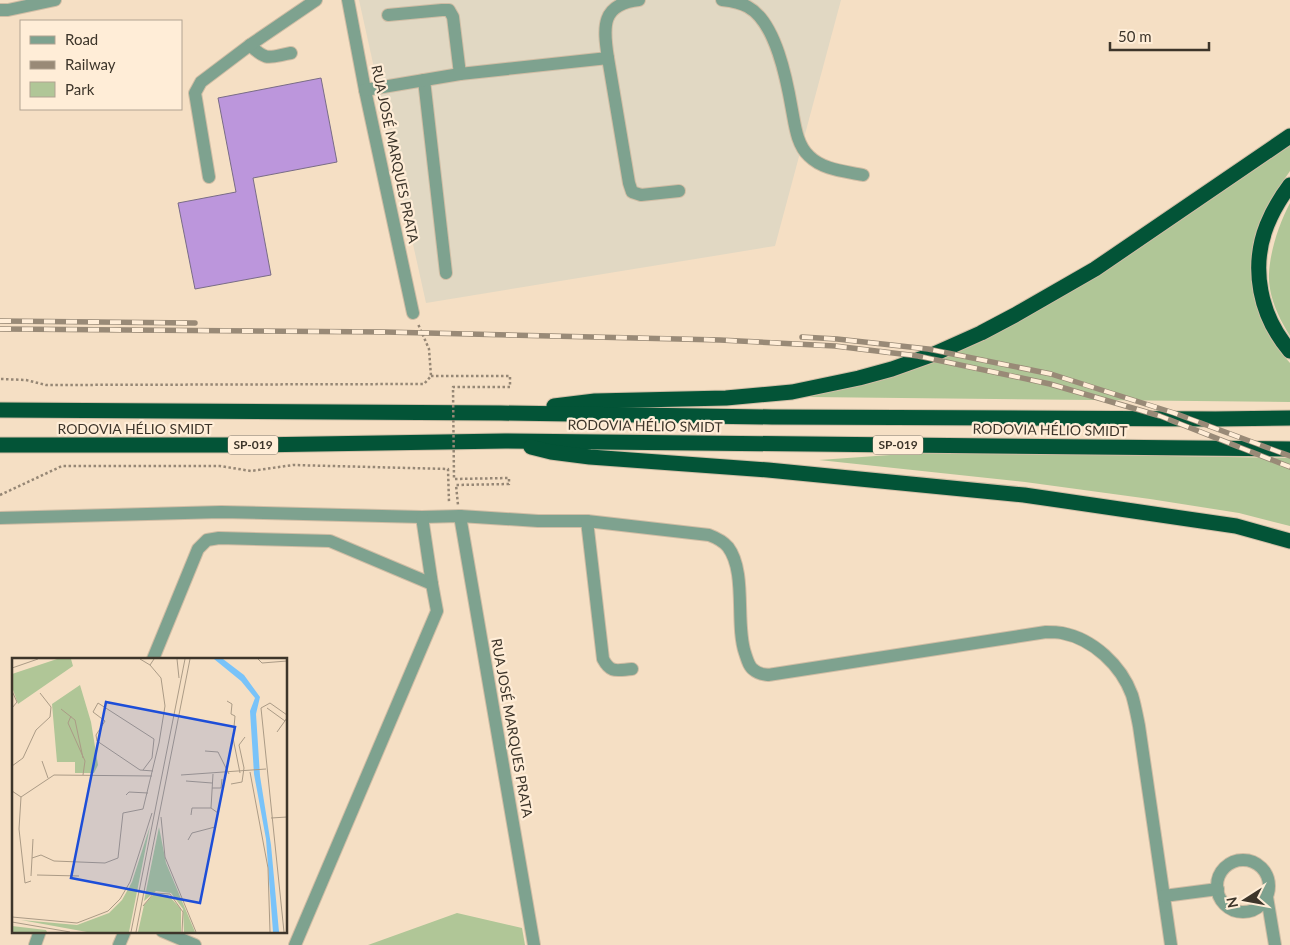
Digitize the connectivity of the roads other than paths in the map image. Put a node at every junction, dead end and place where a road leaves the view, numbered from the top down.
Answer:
1 (55, 0) edge
2 (316, 0) edge
3 (348, 0) edge
4 (638, 0) edge
5 (722, 0) edge
6 (0, 10) edge
7 (388, 16) dead end
8 (250, 45) junction
9 (291, 54) dead end
10 (608, 58) junction
11 (460, 74) junction
12 (424, 80) junction
13 (365, 90) junction
14 (1290, 136) edge
15 (863, 175) dead end
16 (209, 177) dead end
17 (1290, 185) edge
18 (679, 191) dead end
19 (446, 273) dead end
20 (413, 313) road end
21 (1290, 351) edge
22 (0, 410) edge
23 (501, 413) junction
24 (1290, 418) edge
25 (505, 441) junction
26 (0, 445) edge
27 (1290, 449) edge
28 (459, 511) junction
29 (422, 517) junction
30 (0, 518) edge
31 (587, 521) junction
32 (1290, 541) edge
33 (432, 584) junction
34 (153, 658) edge
35 (632, 669) dead end
36 (1218, 889) junction
37 (1164, 896) junction
38 (1267, 898) junction
39 (40, 932) edge
40 (125, 932) edge
41 (164, 932) edge
42 (35, 945) edge
43 (119, 945) edge
44 (195, 945) edge
45 (295, 945) edge
46 (534, 945) edge
47 (1171, 945) edge
48 (1275, 945) edge

1 - 6 lane
2 - 8 lane
3 - 13 lane, RUA JOSÉ MARQUES PRATA
4 - 10 lane
5 - 15 lane
7 - 11 lane
8 - 9 lane
8 - 16 lane
10 - 11 lane
10 - 18 lane
11 - 12 lane
12 - 13 lane
12 - 19 lane
13 - 20 lane, RUA JOSÉ MARQUES PRATA
14 - 23 highway
17 - 21 highway
22 - 23 highway, RODOVIA HÉLIO SMIDT / SP-019
23 - 24 highway, RODOVIA HÉLIO SMIDT / SP-019
25 - 26 highway, RODOVIA HÉLIO SMIDT / SP-019
25 - 27 highway, RODOVIA HÉLIO SMIDT / SP-019
25 - 32 highway
28 - 29 lane
28 - 31 lane
28 - 46 lane, RUA JOSÉ MARQUES PRATA
29 - 30 lane
29 - 33 lane
31 - 35 lane
31 - 37 lane
33 - 34 lane
33 - 45 lane
36 - 37 lane
36 - 38 lane
36 - 38 lane
37 - 47 lane
38 - 48 lane
39 - 42 lane
40 - 43 lane
41 - 44 lane

